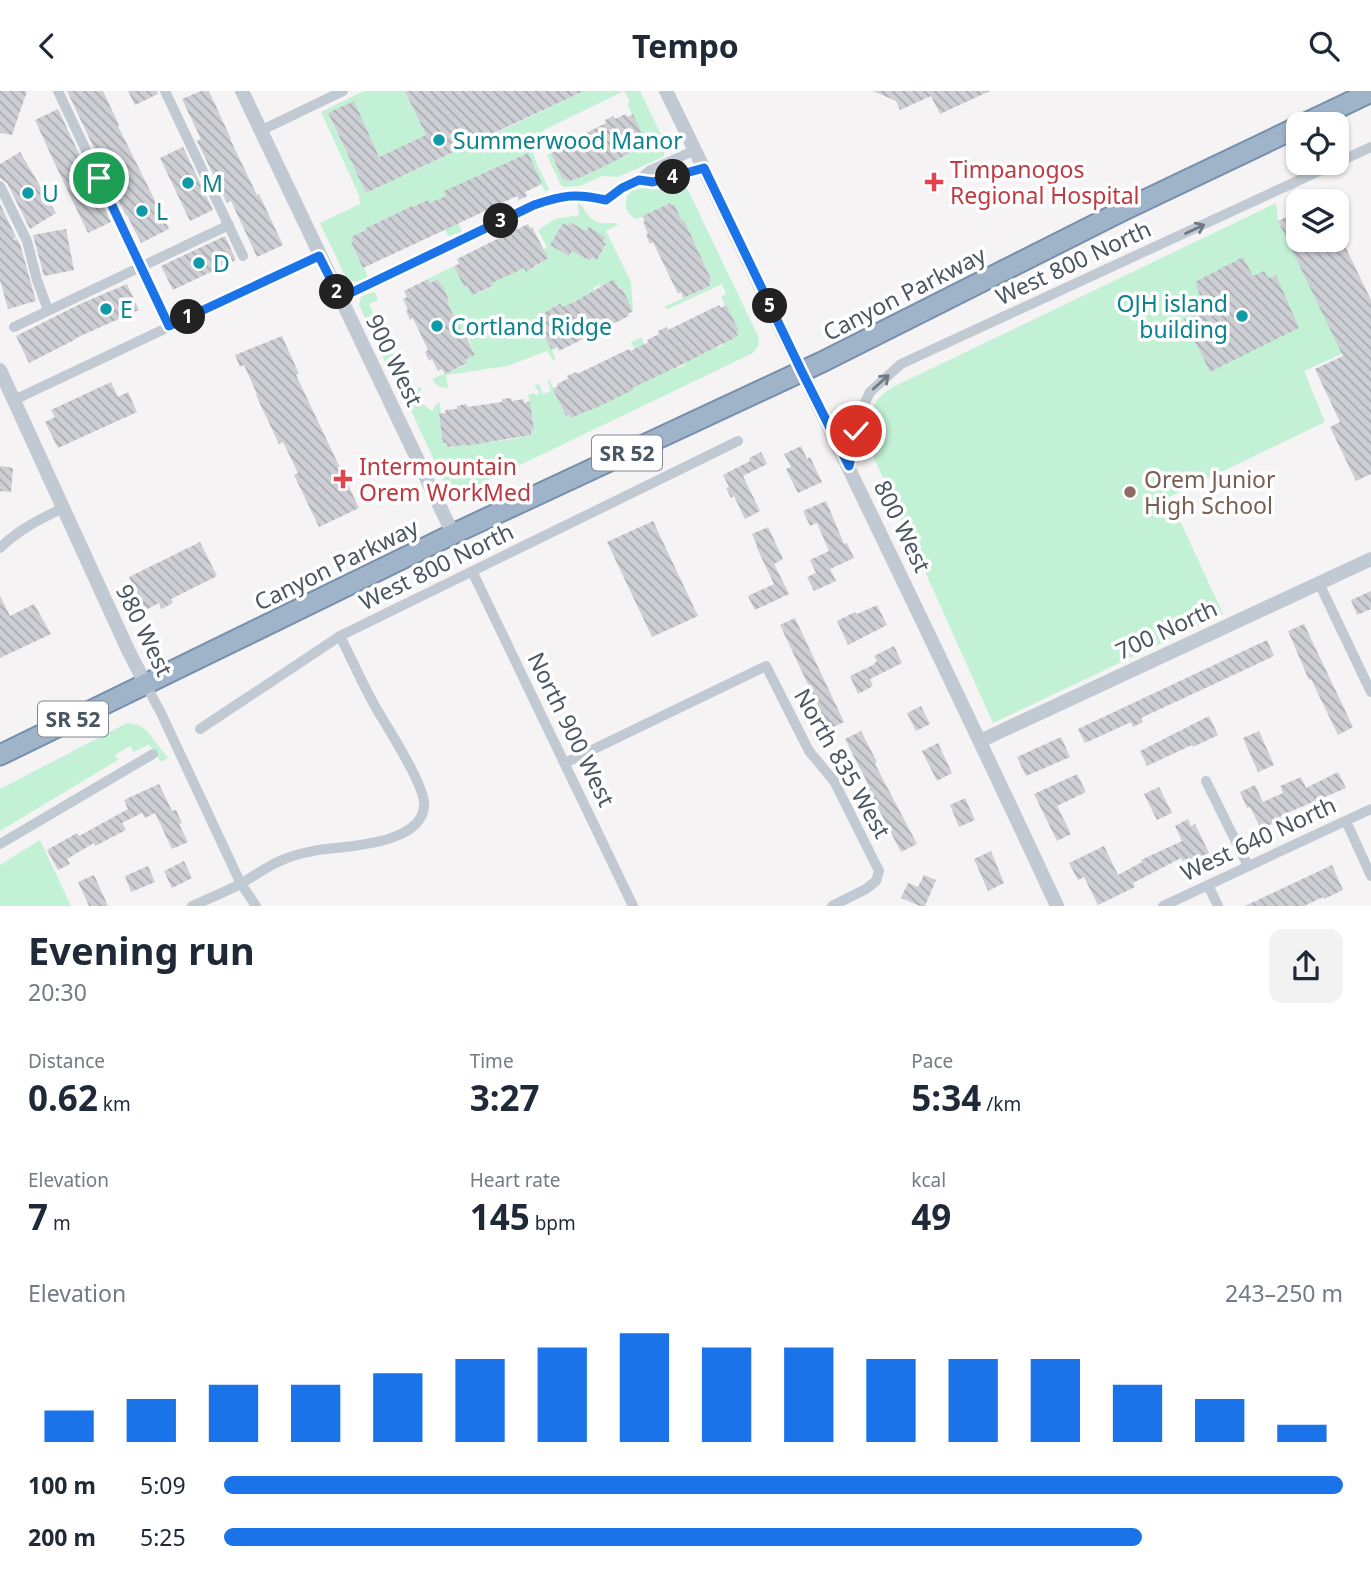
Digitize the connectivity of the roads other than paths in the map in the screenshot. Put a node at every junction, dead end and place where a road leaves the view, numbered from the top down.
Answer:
1 (58, 91) edge
2 (165, 91) edge
3 (242, 91) edge
4 (343, 91) edge
5 (666, 91) edge
6 (1371, 92) edge
7 (1329, 112) edge
8 (260, 131) junction
9 (1286, 133) edge
10 (1371, 147) edge
11 (695, 150) junction
12 (704, 168) junction
13 (639, 180) junction
14 (0, 186) edge
15 (229, 225) junction
16 (243, 256) dead end
17 (319, 256) junction
18 (141, 265) junction
19 (340, 298) junction
20 (48, 310) junction
21 (169, 326) junction
22 (14, 327) dead end
23 (0, 370) edge
24 (802, 372) junction
25 (14, 400) junction
26 (738, 441) dead end
27 (849, 466) junction
28 (63, 508) junction
29 (453, 534) junction
30 (0, 548) edge
31 (1371, 559) edge
32 (472, 571) junction
33 (1319, 583) junction
34 (340, 636) junction
35 (145, 683) junction
36 (1371, 692) edge
37 (200, 729) dead end
38 (980, 741) junction
39 (153, 754) dead end
40 (0, 755) edge
41 (565, 763) junction
42 (1206, 781) dead end
43 (1371, 809) edge
44 (1346, 821) junction
45 (0, 844) edge
46 (1248, 866) junction
47 (1371, 876) edge
48 (241, 884) junction
49 (1208, 885) junction
50 (192, 906) edge
51 (256, 906) edge
52 (634, 906) edge
53 (832, 906) edge
54 (1058, 906) edge
55 (1163, 906) edge
56 (1218, 906) edge

1 - 18 street
2 - 15 street
3 - 8 street, 900 West
4 - 8 street
5 - 11 street, 800 West
6 - 7 highway
8 - 17 street, 900 West
9 - 24 highway, Canyon Parkway / SR 52
27 -> 10 street, West 800 North
11 - 12 street, 800 West
11 - 13 street
12 - 13 street
12 - 24 street, 800 West
13 - 19 street
14 - 20 street
15 - 16 street
15 - 18 street
17 - 19 street, 900 West
17 - 21 street
18 - 20 street
18 - 21 street
19 - 29 street, 900 West
20 - 22 street
21 - 25 street
23 - 25 street, 980 West
24 - 27 street, 800 West
24 - 29 highway, Canyon Parkway / SR 52
25 - 28 street, 980 West
26 - 32 street, West 800 North
27 - 38 street, 800 West
28 - 30 street
28 - 35 street, 980 West
29 - 35 highway, Canyon Parkway / SR 52
31 - 33 street, 700 North
32 - 34 street, West 800 North
32 - 41 street, North 900 West
33 - 36 street
33 - 38 street, 700 North
34 - 37 street, West 800 North
34 - 48 street
35 - 40 highway, Canyon Parkway / SR 52
35 - 48 street, 980 West
38 - 54 street, 800 West
39 - 45 street
41 - 52 street, North 900 West
41 - 53 street, North 835 West
42 - 46 street
43 - 44 street, West 640 North
44 - 46 street, West 640 North
44 - 47 street
46 - 49 street, West 640 North
48 - 50 street
48 - 51 street, 980 West
49 - 55 street, West 640 North
49 - 56 street

